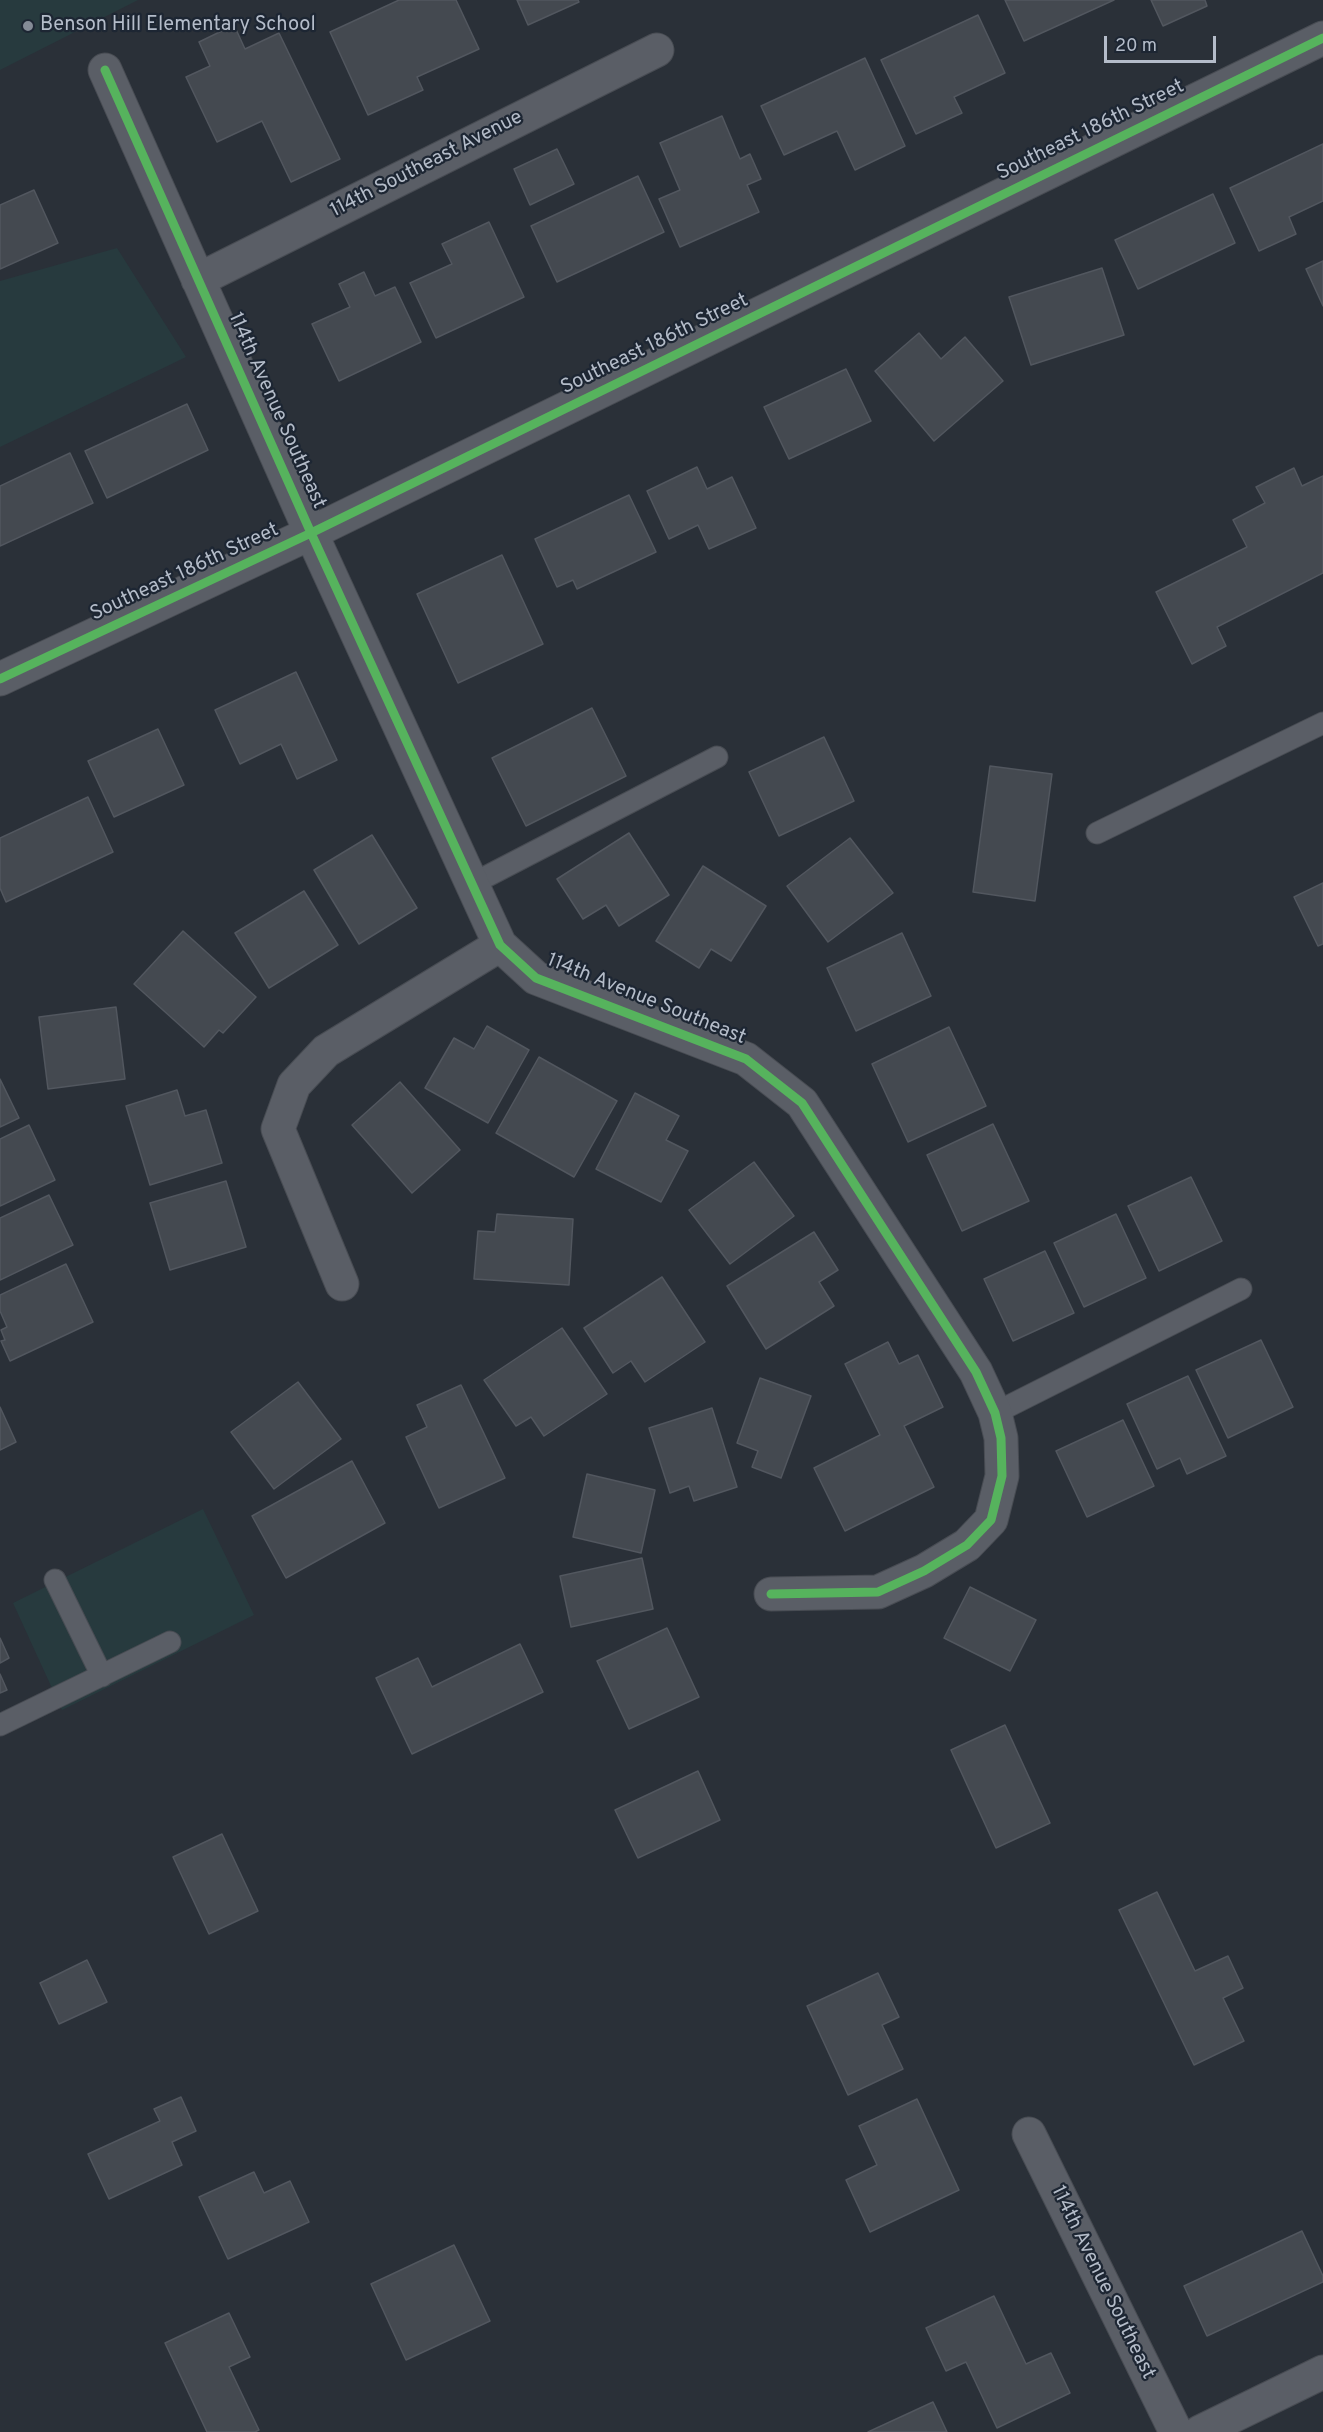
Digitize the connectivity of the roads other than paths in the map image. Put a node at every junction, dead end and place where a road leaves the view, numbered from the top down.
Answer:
1 (1323, 38) edge
2 (657, 50) dead end
3 (105, 70) dead end
4 (198, 280) junction
5 (311, 534) junction
6 (0, 679) edge
7 (1323, 723) edge
8 (717, 757) dead end
9 (1097, 833) dead end
10 (472, 884) junction
11 (500, 945) junction
12 (342, 1284) dead end
13 (1241, 1288) dead end
14 (995, 1413) junction
15 (55, 1580) dead end
16 (771, 1594) dead end
17 (170, 1642) dead end
18 (102, 1676) junction
19 (0, 1725) edge
20 (1029, 2134) dead end
21 (1323, 2372) edge
22 (1176, 2432) edge
23 (1200, 2432) edge

1 - 5 street, Southeast 186th Street
2 - 4 street, 114th Southeast Avenue
3 - 4 street, 114th Avenue Southeast
4 - 5 street, 114th Avenue Southeast
5 - 6 street, Southeast 186th Street
5 - 10 street, 114th Avenue Southeast
7 - 9 lane
8 - 10 lane
10 - 11 street, 114th Avenue Southeast
11 - 12 street
11 - 14 street, 114th Avenue Southeast
13 - 14 lane
14 - 16 street, 114th Avenue Southeast
15 - 18 lane
17 - 18 lane
18 - 19 lane
20 - 22 street, 114th Avenue Southeast
21 - 23 street

